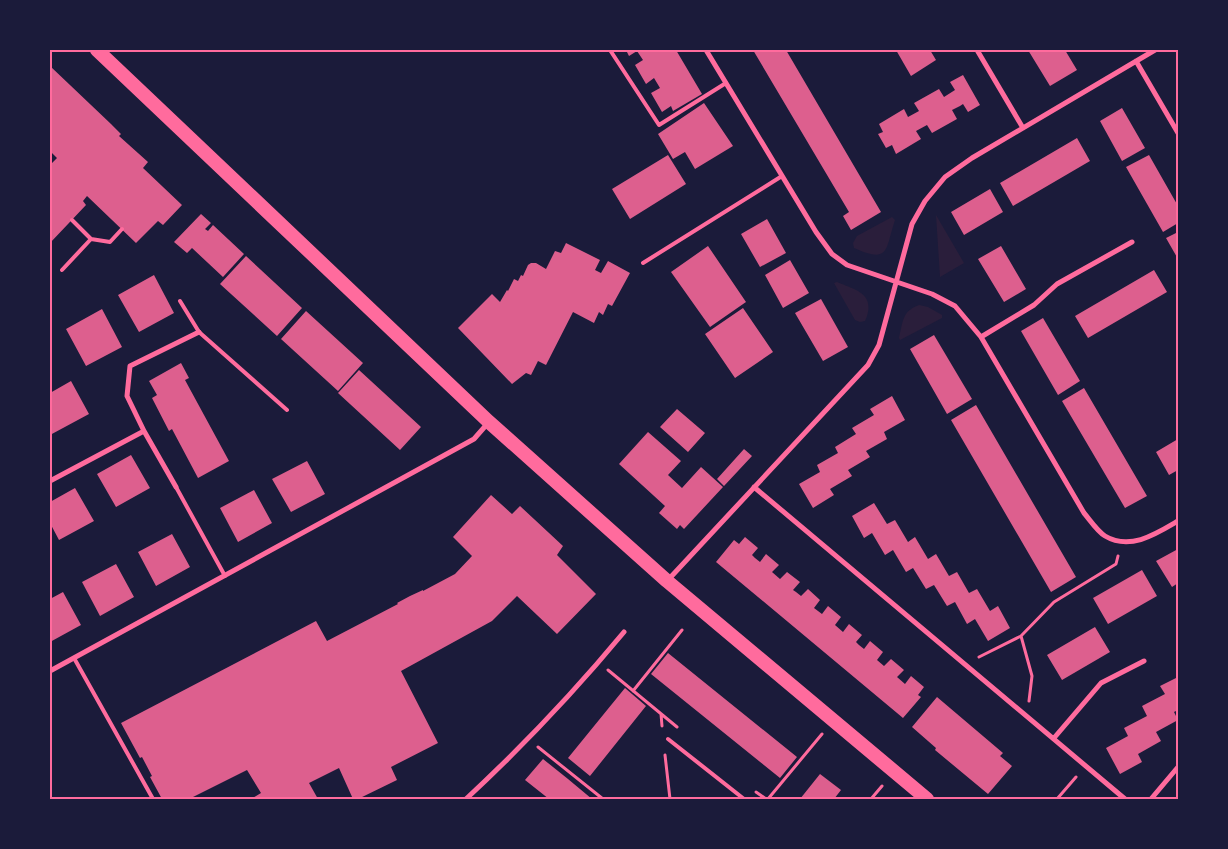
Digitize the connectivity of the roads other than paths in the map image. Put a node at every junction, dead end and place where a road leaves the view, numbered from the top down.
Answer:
1 (97, 50) edge
2 (610, 50) edge
3 (706, 50) edge
4 (977, 50) edge
5 (1155, 50) edge
6 (1136, 61) junction
7 (726, 83) junction
8 (1022, 128) junction
9 (1178, 133) edge
10 (782, 176) junction
11 (72, 220) dead end
12 (122, 230) dead end
13 (91, 240) junction
14 (1132, 242) dead end
15 (643, 263) dead end
16 (62, 270) dead end
17 (897, 281) junction
18 (180, 301) dead end
19 (199, 332) junction
20 (982, 337) junction
21 (287, 410) dead end
22 (489, 422) junction
23 (144, 430) junction
24 (50, 481) edge
25 (176, 487) joint
26 (754, 487) junction
27 (1178, 521) edge
28 (225, 576) junction
29 (667, 581) junction
30 (624, 632) dead end
31 (74, 658) junction
32 (1144, 661) dead end
33 (50, 670) edge
34 (1054, 738) junction
35 (668, 739) dead end
36 (1178, 767) edge
37 (153, 799) edge
38 (467, 799) edge
39 (744, 799) edge
40 (927, 799) edge
41 (1125, 799) edge
42 (1152, 799) edge

1 - 22 highway
2 - 7 lane
3 - 7 street
4 - 8 street
5 - 6 street
6 - 8 street
6 - 9 street
7 - 10 street
8 - 17 street
10 - 15 lane
10 - 17 street
11 - 13 lane
12 - 13 lane
13 - 16 lane
14 - 20 street
17 - 20 street
17 - 26 street
18 - 19 lane
19 - 21 lane
19 - 23 street
20 - 27 street
22 - 28 street
22 - 29 highway
23 - 24 street
23 - 25 street
25 - 28 lane
26 - 29 street
26 - 34 street
28 - 31 street
29 - 40 highway
30 - 38 street
31 - 33 street
31 - 37 lane
32 - 34 street
34 - 41 street
35 - 39 lane
36 - 42 street

